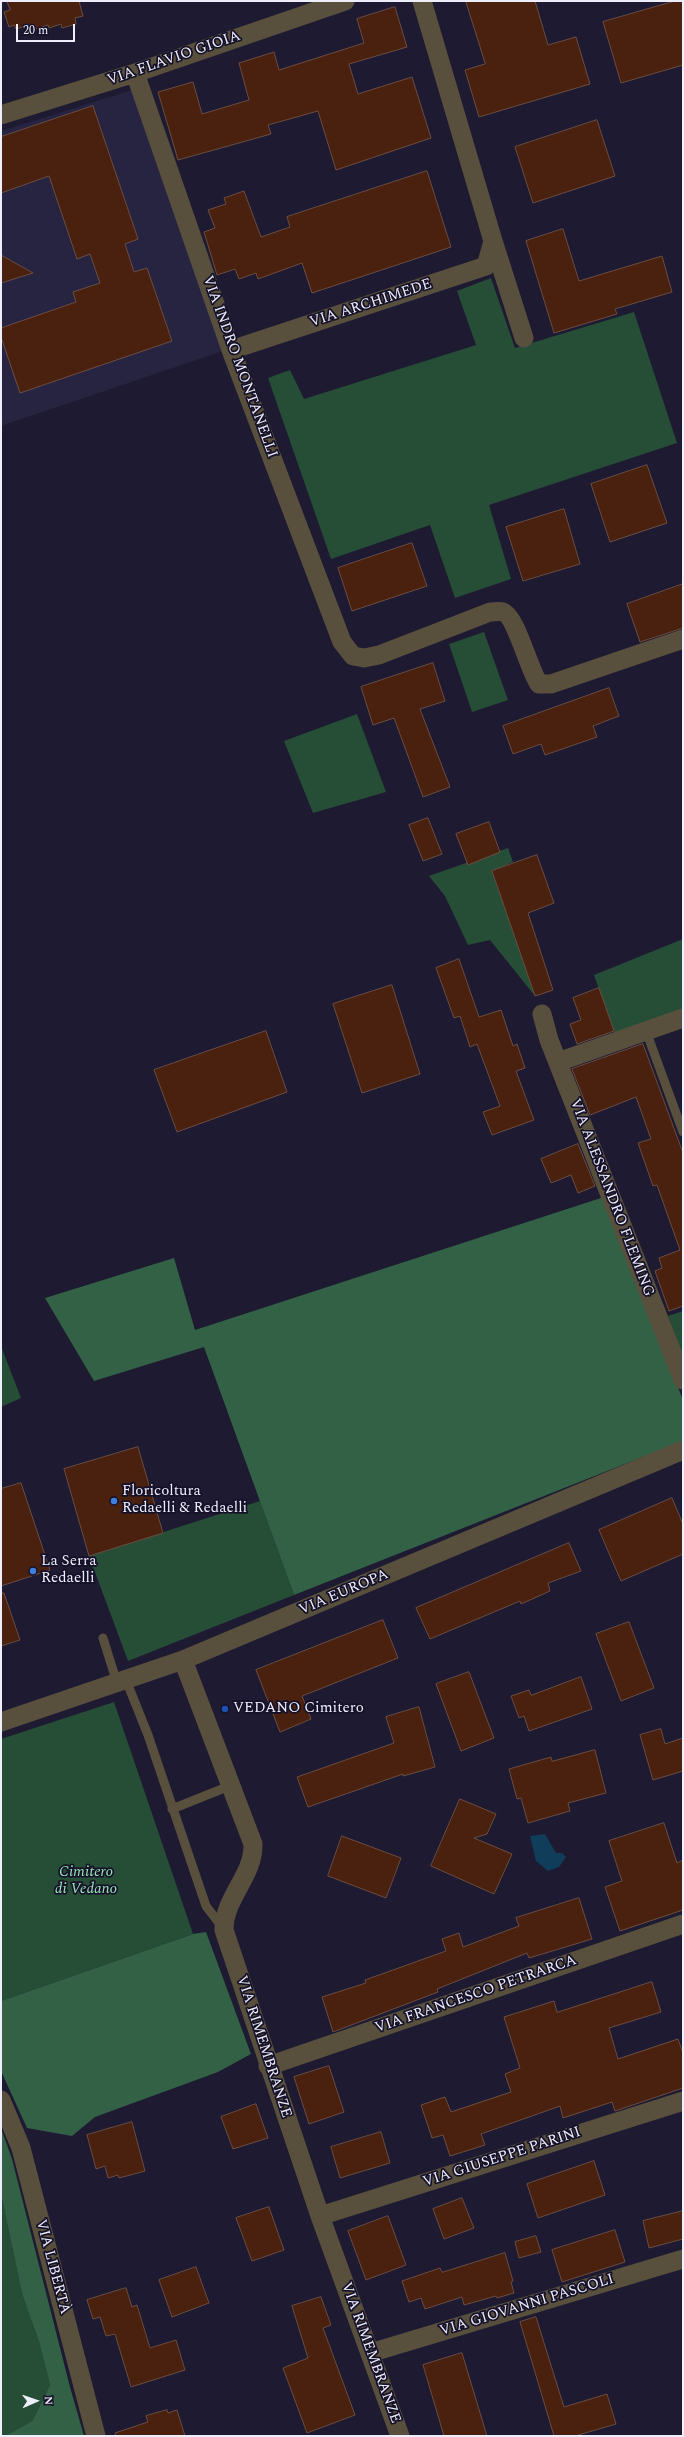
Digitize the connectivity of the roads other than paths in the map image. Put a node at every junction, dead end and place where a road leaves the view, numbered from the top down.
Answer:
1 (345, 1) edge
2 (422, 1) edge
3 (135, 73) junction
4 (1, 115) edge
5 (493, 241) junction
6 (524, 338) dead end
7 (231, 350) junction
8 (683, 639) edge
9 (542, 1014) dead end
10 (683, 1018) edge
11 (646, 1031) junction
12 (558, 1062) junction
13 (683, 1132) edge
14 (683, 1380) edge
15 (683, 1450) edge
16 (103, 1638) dead end
17 (183, 1660) junction
18 (121, 1682) junction
19 (1, 1722) edge
20 (232, 1785) junction
21 (172, 1809) junction
22 (683, 1924) edge
23 (224, 1930) junction
24 (268, 2066) junction
25 (1, 2100) edge
26 (683, 2101) edge
27 (320, 2216) junction
28 (683, 2259) edge
29 (370, 2353) junction
30 (96, 2436) edge
31 (400, 2436) edge

1 - 3 street, VIA FLAVIO GIOIA
2 - 5 street
3 - 4 street, VIA FLAVIO GIOIA
3 - 7 street, VIA INDRO MONTANELLI
5 - 6 street
5 - 7 street, VIA ARCHIMEDE
7 - 8 street, VIA INDRO MONTANELLI
9 - 12 street, VIA ALESSANDRO FLEMING
10 - 11 street
11 - 12 street
11 - 13 lane
12 - 14 street, VIA ALESSANDRO FLEMING
15 - 17 street, VIA EUROPA
16 - 18 lane
17 - 18 street, VIA EUROPA
17 - 20 street, VIA RIMEMBRANZE
18 - 19 street, VIA EUROPA
18 - 21 lane
20 - 21 lane
20 - 23 street, VIA RIMEMBRANZE
21 - 23 lane
22 - 24 street, VIA FRANCESCO PETRARCA
23 - 24 street, VIA RIMEMBRANZE
24 - 27 street, VIA RIMEMBRANZE
25 - 30 street, VIA LIBERTÀ
26 - 27 street, VIA GIUSEPPE PARINI
27 - 29 street, VIA RIMEMBRANZE
28 - 29 street, VIA GIOVANNI PASCOLI
29 - 31 street, VIA RIMEMBRANZE

